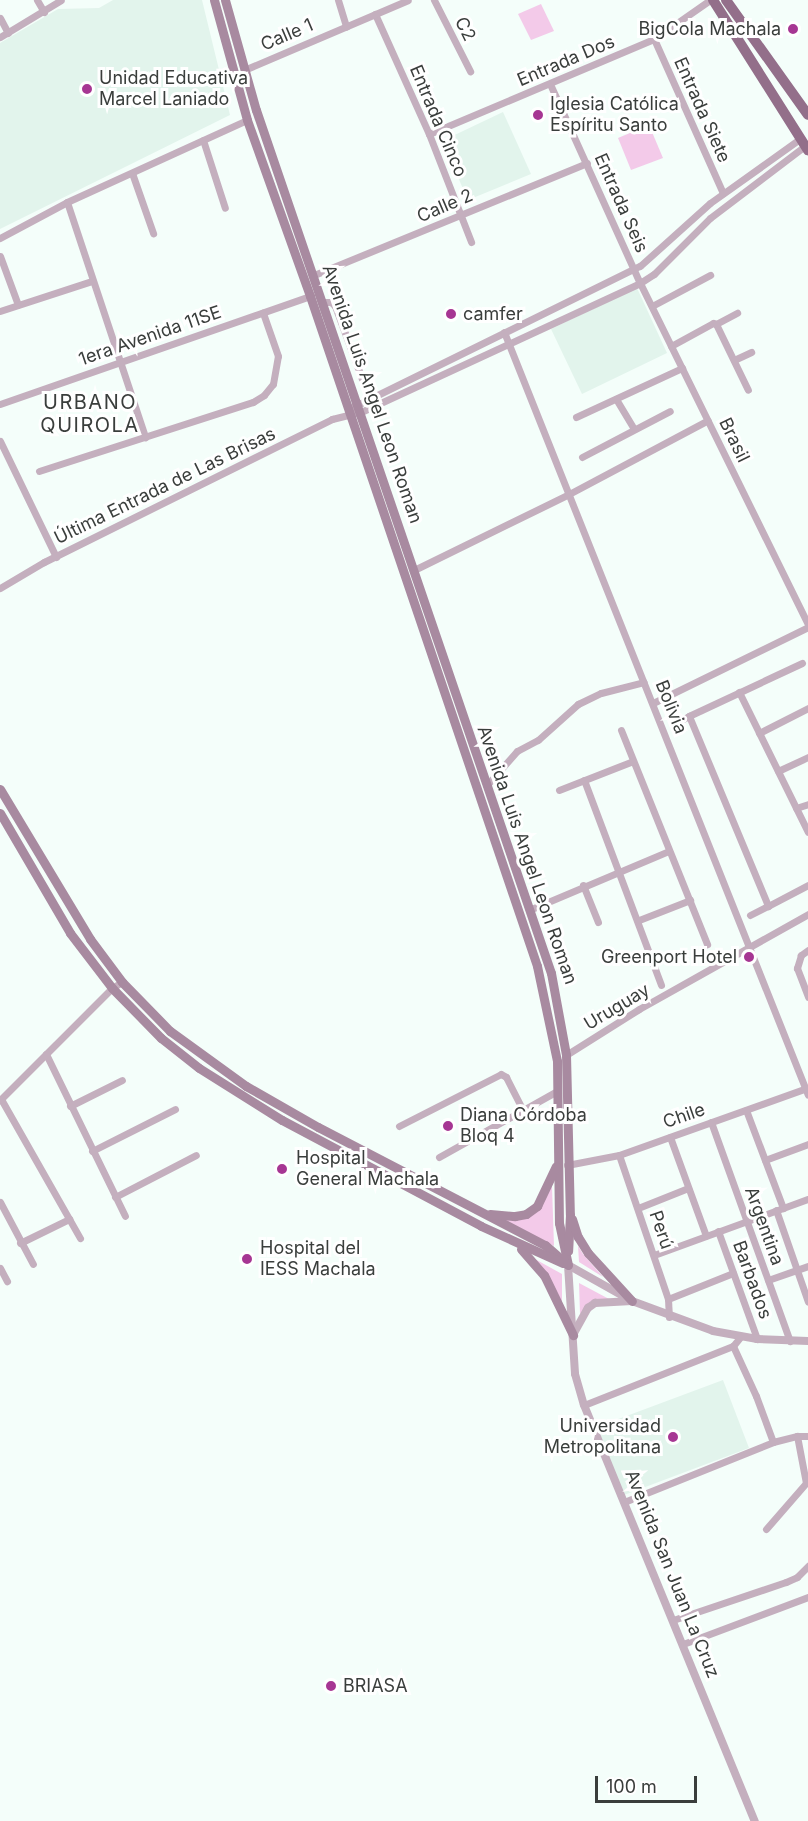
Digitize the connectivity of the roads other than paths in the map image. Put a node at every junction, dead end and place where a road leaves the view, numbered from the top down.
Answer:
1 (37, 0) edge
2 (61, 0) edge
3 (214, 0) edge
4 (225, 0) edge
5 (338, 0) edge
6 (408, 0) edge
7 (434, 0) edge
8 (728, 0) edge
9 (708, 1) edge
10 (44, 12) junction
11 (375, 14) junction
12 (0, 18) edge
13 (346, 27) junction
14 (8, 33) junction
15 (0, 38) edge
16 (654, 39) junction
17 (244, 70) junction
18 (470, 71) dead end
19 (550, 84) junction
20 (808, 115) edge
21 (247, 120) junction
22 (429, 134) junction
23 (203, 140) junction
24 (805, 145) edge
25 (587, 163) junction
26 (132, 172) junction
27 (723, 193) junction
28 (67, 202) junction
29 (225, 208) dead end
30 (462, 216) junction
31 (153, 233) dead end
32 (0, 238) edge
33 (471, 242) dead end
34 (0, 256) edge
35 (634, 269) junction
36 (314, 275) junction
37 (710, 275) dead end
38 (92, 281) junction
39 (640, 283) junction
40 (310, 296) junction
41 (323, 302) junction
42 (18, 305) junction
43 (652, 306) junction
44 (0, 311) edge
45 (263, 313) junction
46 (737, 313) dead end
47 (716, 324) junction
48 (504, 332) junction
49 (509, 344) junction
50 (671, 346) junction
51 (751, 352) dead end
52 (734, 360) junction
53 (120, 361) junction
54 (682, 368) junction
55 (748, 390) dead end
56 (369, 398) junction
57 (616, 399) junction
58 (0, 404) edge
59 (352, 411) junction
60 (670, 411) dead end
61 (576, 417) dead end
62 (708, 420) junction
63 (634, 429) junction
64 (145, 437) junction
65 (0, 441) edge
66 (582, 457) dead end
67 (39, 471) dead end
68 (569, 494) junction
69 (56, 557) junction
70 (414, 570) junction
71 (0, 588) edge
72 (808, 626) edge
73 (801, 663) dead end
74 (644, 682) junction
75 (739, 692) junction
76 (653, 703) junction
77 (808, 708) edge
78 (689, 716) junction
79 (674, 724) dead end
80 (621, 730) dead end
81 (458, 732) junction
82 (759, 733) junction
83 (808, 757) edge
84 (633, 761) junction
85 (482, 770) junction
86 (778, 771) junction
87 (584, 780) junction
88 (482, 787) junction
89 (0, 789) edge
90 (559, 790) dead end
91 (808, 804) edge
92 (483, 806) junction
93 (796, 808) junction
94 (0, 813) edge
95 (503, 832) junction
96 (808, 832) edge
97 (669, 851) junction
98 (620, 871) junction
99 (583, 885) junction
100 (808, 885) edge
101 (690, 900) junction
102 (768, 906) junction
103 (529, 910) junction
104 (808, 914) edge
105 (750, 915) dead end
106 (639, 920) junction
107 (598, 922) dead end
108 (707, 944) dead end
109 (751, 948) junction
110 (808, 950) edge
111 (122, 982) junction
112 (661, 985) dead end
113 (112, 988) junction
114 (808, 997) edge
115 (46, 1054) junction
116 (566, 1055) junction
117 (122, 1080) dead end
118 (557, 1091) junction
119 (807, 1091) edge
120 (0, 1100) edge
121 (70, 1106) junction
122 (175, 1109) dead end
123 (523, 1110) junction
124 (746, 1110) junction
125 (711, 1122) junction
126 (399, 1126) dead end
127 (670, 1137) junction
128 (808, 1144) edge
129 (92, 1151) junction
130 (196, 1155) dead end
131 (619, 1155) junction
132 (439, 1157) dead end
133 (765, 1160) junction
134 (557, 1163) junction
135 (567, 1165) junction
136 (688, 1188) junction
137 (115, 1197) junction
138 (808, 1198) edge
139 (0, 1202) edge
140 (638, 1208) junction
141 (780, 1209) junction
142 (485, 1213) junction
143 (570, 1215) junction
144 (125, 1216) dead end
145 (69, 1219) junction
146 (746, 1220) junction
147 (718, 1231) junction
148 (706, 1236) junction
149 (80, 1238) dead end
150 (512, 1241) junction
151 (20, 1243) junction
152 (654, 1255) junction
153 (33, 1264) dead end
154 (568, 1265) junction
155 (808, 1266) edge
156 (0, 1268) edge
157 (797, 1270) junction
158 (733, 1273) junction
159 (768, 1280) junction
160 (7, 1281) dead end
161 (668, 1299) junction
162 (807, 1299) edge
163 (632, 1301) junction
164 (669, 1317) junction
165 (573, 1335) junction
166 (741, 1336) junction
167 (757, 1339) junction
168 (790, 1341) junction
169 (808, 1341) edge
170 (733, 1346) junction
171 (584, 1405) junction
172 (796, 1436) junction
173 (808, 1436) edge
174 (773, 1442) junction
175 (807, 1484) edge
176 (624, 1502) junction
177 (766, 1530) dead end
178 (808, 1566) edge
179 (808, 1597) edge
180 (673, 1620) junction
181 (683, 1644) junction
182 (755, 1821) edge

1 - 10 street
2 - 10 street
3 - 21 main road, Avenida Luis Angel Leon Roman
4 - 17 main road, Avenida Luis Angel Leon Roman
5 - 13 street
6 - 11 street, Calle 1
7 - 18 street, C2
8 - 20 main road
9 - 16 street, Entrada Dos
9 - 24 main road
10 - 14 street
11 - 13 street, Calle 1
11 - 22 street, Entrada Cinco
12 - 14 street
13 - 17 street, Calle 1
14 - 15 street
16 - 19 street, Entrada Dos
16 - 27 street, Entrada Siete
17 - 36 main road, Avenida Luis Angel Leon Roman
19 - 22 street, Entrada Dos
19 - 25 street, Entrada Seis
21 - 23 street
21 - 40 main road, Avenida Luis Angel Leon Roman
22 - 30 street, Entrada Cinco
23 - 26 street
23 - 29 street
24 - 27 street, Última Entrada de Las Brisas
24 - 39 street, Última Entrada de Las Brisas
25 - 30 street, Calle 2
25 - 35 street, Entrada Seis
26 - 28 street
26 - 31 street
27 - 35 street, Última Entrada de Las Brisas
28 - 32 street
28 - 38 street
30 - 33 street, Entrada Cinco
30 - 36 street, Calle 2
34 - 42 street
35 - 39 street, Brasil
35 - 48 street, Última Entrada de Las Brisas
36 - 41 main road, Avenida Luis Angel Leon Roman
37 - 43 street
38 - 42 street
38 - 53 street
39 - 43 street, Brasil
39 - 49 street, Última Entrada de Las Brisas
40 - 45 street, 1era Avenida 11SE
40 - 59 main road, Avenida Luis Angel Leon Roman
41 - 56 street
41 - 59 main road, Avenida Luis Angel Leon Roman
42 - 44 street
43 - 50 street, Brasil
45 - 53 street, 1era Avenida 11SE
45 - 64 street
46 - 47 street
47 - 50 street
47 - 52 street
48 - 49 street, Bolivia
48 - 56 street, Última Entrada de Las Brisas
49 - 59 street, Última Entrada de Las Brisas
49 - 68 street, Bolivia
50 - 54 street, Brasil
51 - 52 street
52 - 55 street
53 - 58 street, 1era Avenida 11SE
53 - 64 street
54 - 57 street
54 - 62 street, Brasil
56 - 59 street, Última Entrada de Las Brisas
57 - 61 street
57 - 63 street
59 - 69 street, Última Entrada de Las Brisas
59 - 70 main road, Avenida Luis Angel Leon Roman
59 - 81 main road, Avenida Luis Angel Leon Roman
60 - 63 street
62 - 68 street
62 - 72 street, Brasil
63 - 66 street
64 - 67 street
65 - 69 street
68 - 70 street
68 - 74 street, Bolivia
69 - 71 street, Última Entrada de Las Brisas
70 - 85 main road, Avenida Luis Angel Leon Roman
72 - 76 street
73 - 75 street
74 - 76 street, Bolivia
74 - 88 street
75 - 78 street
75 - 82 street
76 - 109 street, Bolivia
77 - 82 street
78 - 79 street
78 - 102 street
80 - 84 street
81 - 85 main road
81 - 88 main road, Avenida Luis Angel Leon Roman
82 - 86 street
83 - 86 street
84 - 87 street
84 - 97 street
85 - 88 main road, Avenida Luis Angel Leon Roman
86 - 93 street
87 - 90 street
87 - 98 street
88 - 92 main road, Avenida Luis Angel Leon Roman
88 - 95 main road, Avenida Luis Angel Leon Roman
89 - 111 main road
91 - 93 street
92 - 95 main road
92 - 118 main road, Avenida Luis Angel Leon Roman
93 - 96 street
94 - 113 main road
95 - 103 main road, Avenida Luis Angel Leon Roman
97 - 98 street
97 - 101 street
98 - 99 street
98 - 106 street
99 - 103 street
99 - 107 street
100 - 102 street
101 - 106 street
101 - 108 street
102 - 105 street
103 - 116 main road, Avenida Luis Angel Leon Roman
104 - 109 street, Uruguay
106 - 112 street
109 - 116 street, Uruguay
109 - 119 street, Bolivia
110 - 114 street
111 - 113 street
111 - 142 main road
113 - 115 street
113 - 150 main road
115 - 120 street
115 - 121 street
116 - 135 main road, Avenida Luis Angel Leon Roman
117 - 121 street
118 - 123 street
118 - 134 main road, Avenida Luis Angel Leon Roman
119 - 124 street, Chile
120 - 145 street
121 - 129 street
122 - 129 street
123 - 126 street
123 - 132 street
124 - 125 street, Chile
124 - 133 street
125 - 127 street, Chile
125 - 146 street, Argentina
127 - 131 street, Chile
127 - 136 street
128 - 133 street
129 - 137 street
130 - 137 street
131 - 135 street, Chile
131 - 140 street, Perú
133 - 141 street
134 - 142 main road
134 - 154 main road, Avenida Luis Angel Leon Roman
135 - 143 main road, Avenida Luis Angel Leon Roman
136 - 140 street
136 - 148 street
137 - 144 street
138 - 141 street
139 - 151 street
140 - 152 street, Perú
141 - 146 street
141 - 157 street
142 - 154 main road
143 - 154 main road, Avenida Luis Angel Leon Roman
143 - 163 main road
145 - 149 street
145 - 151 street
146 - 147 street
146 - 159 street, Argentina
147 - 148 street
147 - 158 street, Barbados
148 - 152 street
150 - 154 main road
150 - 165 main road
151 - 153 street
152 - 161 street, Perú
154 - 163 street
154 - 165 street, Avenida San Juan La Cruz
155 - 157 street
156 - 160 street
157 - 159 street
157 - 162 street
158 - 161 street
158 - 167 street, Barbados
159 - 168 street, Argentina
161 - 164 street, Perú
163 - 164 street
163 - 165 street
164 - 166 street
165 - 171 street, Avenida San Juan La Cruz
166 - 167 street
166 - 170 street
167 - 168 street
168 - 169 street
170 - 171 street
170 - 174 street
171 - 176 street, Avenida San Juan La Cruz
172 - 173 street
172 - 174 street
172 - 175 street
174 - 176 street
175 - 177 street
176 - 180 street, Avenida San Juan La Cruz
178 - 180 street
179 - 181 street
180 - 181 street, Avenida San Juan La Cruz
181 - 182 street, Avenida San Juan La Cruz

